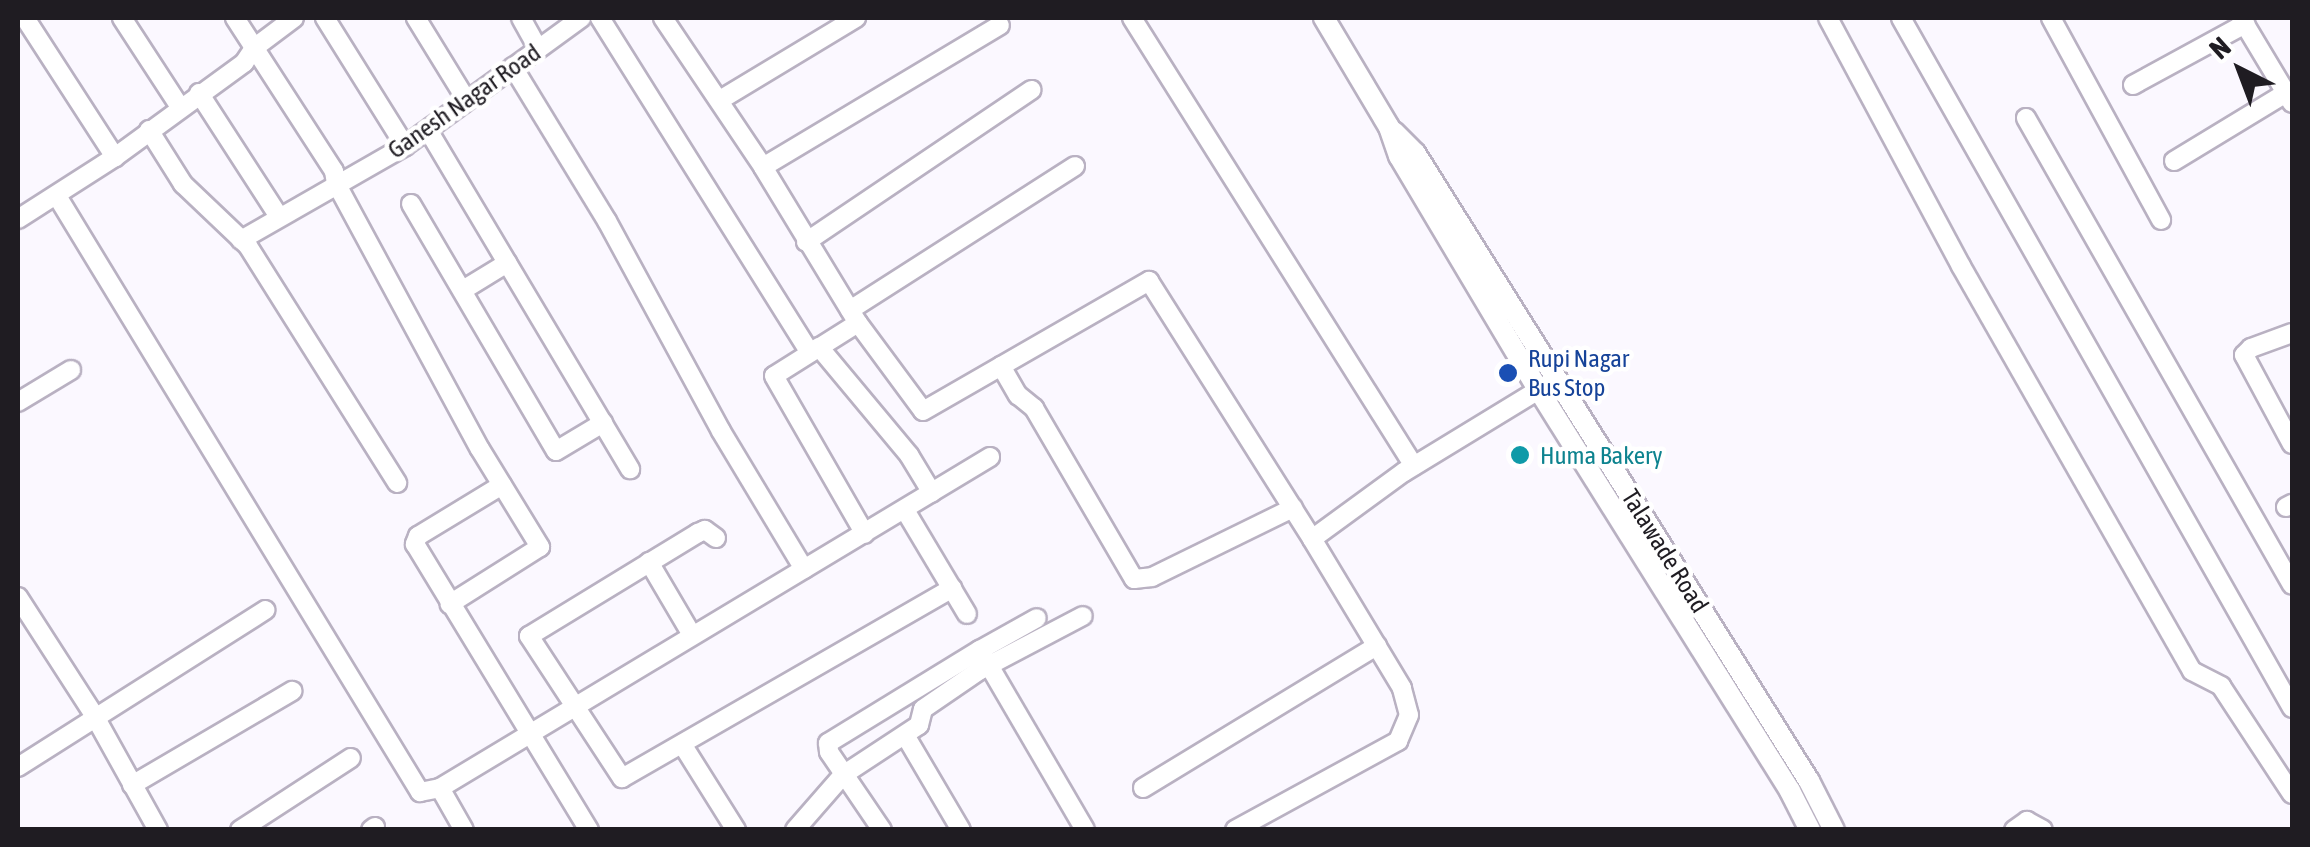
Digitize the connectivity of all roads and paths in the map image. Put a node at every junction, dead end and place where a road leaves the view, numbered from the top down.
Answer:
1 (24, 18) edge
2 (122, 18) edge
3 (234, 18) edge
4 (294, 18) edge
5 (325, 18) edge
6 (416, 18) edge
7 (521, 18) edge
8 (580, 18) edge
9 (600, 18) edge
10 (663, 18) edge
11 (856, 18) edge
12 (1132, 18) edge
13 (1324, 18) edge
14 (1828, 18) edge
15 (1901, 18) edge
16 (2050, 18) edge
17 (2243, 21) edge
18 (1000, 25) dead end
19 (254, 48) junction
20 (538, 49) junction
21 (513, 67) junction
22 (2133, 85) dead end
23 (1032, 90) dead end
24 (200, 93) junction
25 (2290, 98) edge
26 (720, 100) junction
27 (467, 101) junction
28 (180, 107) junction
29 (2026, 118) dead end
30 (149, 130) junction
31 (428, 130) junction
32 (406, 146) junction
33 (115, 156) junction
34 (2174, 161) dead end
35 (1075, 166) dead end
36 (763, 168) junction
37 (336, 182) junction
38 (57, 196) junction
39 (411, 204) dead end
40 (278, 216) junction
41 (18, 219) edge
42 (2161, 220) dead end
43 (241, 240) junction
44 (806, 242) junction
45 (507, 262) junction
46 (463, 290) junction
47 (854, 316) junction
48 (2292, 333) edge
49 (814, 350) junction
50 (1001, 366) junction
51 (70, 370) dead end
52 (1547, 384) junction
53 (18, 402) edge
54 (603, 423) junction
55 (2292, 444) edge
56 (990, 457) dead end
57 (1414, 466) junction
58 (630, 469) dead end
59 (396, 483) dead end
60 (502, 485) junction
61 (932, 493) junction
62 (1293, 508) junction
63 (905, 510) junction
64 (865, 534) junction
65 (716, 538) dead end
66 (1312, 538) junction
67 (648, 562) junction
68 (804, 569) junction
69 (2292, 585) edge
70 (952, 588) junction
71 (18, 596) edge
72 (450, 604) junction
73 (265, 610) dead end
74 (967, 614) dead end
75 (1083, 616) dead end
76 (1036, 618) dead end
77 (692, 636) junction
78 (1376, 646) junction
79 (985, 658) junction
80 (292, 691) dead end
81 (573, 705) junction
82 (2292, 708) edge
83 (94, 715) junction
84 (528, 735) junction
85 (905, 735) junction
86 (682, 744) junction
87 (351, 758) dead end
88 (18, 767) edge
89 (843, 774) junction
90 (1793, 775) junction
91 (132, 786) junction
92 (440, 788) junction
93 (1143, 788) dead end
94 (2292, 794) edge
95 (154, 823) edge
96 (134, 830) edge
97 (240, 830) edge
98 (464, 830) edge
99 (588, 830) edge
100 (736, 830) edge
101 (795, 830) edge
102 (882, 830) edge
103 (961, 830) edge
104 (1085, 830) edge
105 (1236, 830) edge
106 (1810, 830) edge
107 (1834, 830) edge
108 (2014, 830) edge
109 (2042, 830) edge

1 - 33 street
2 - 28 street
3 - 19 street
4 - 19 street
5 - 32 street
6 - 27 street
7 - 20 street
8 - 20 street, Ganesh Nagar Road
9 - 49 street
10 - 26 street
11 - 26 street
12 - 57 street
13 - 52 main road, Talawade Road
14 - 94 street
15 - 82 street
16 - 42 street
17 - 22 street
17 - 25 street
18 - 36 street
19 - 24 street
19 - 37 street
20 - 21 street, Ganesh Nagar Road
21 - 27 street, Ganesh Nagar Road
21 - 68 street
23 - 44 street
24 - 28 street
24 - 40 street
25 - 34 street
26 - 36 street
27 - 31 street, Ganesh Nagar Road
28 - 30 street
29 - 69 street
30 - 33 street
30 - 43 street
31 - 32 street, Ganesh Nagar Road
31 - 45 street
32 - 37 street, Ganesh Nagar Road
33 - 38 street
35 - 47 street
36 - 44 street
37 - 40 street, Ganesh Nagar Road
37 - 60 street
38 - 41 street
38 - 92 street
39 - 46 street
40 - 43 street, Ganesh Nagar Road
43 - 59 street
44 - 47 street
45 - 46 street
45 - 54 street
46 - 54 street
47 - 49 street
47 - 50 street
48 - 55 street
49 - 61 street
49 - 64 street
50 - 62 street
50 - 62 street
51 - 53 street
52 - 57 street
52 - 90 main road, Talawade Road
54 - 58 street
56 - 61 street
57 - 66 street
60 - 72 street
60 - 72 street
61 - 63 street
62 - 66 street
63 - 64 street
63 - 70 street
64 - 68 street
65 - 67 street
66 - 78 street
67 - 77 street
67 - 81 street
68 - 77 street
70 - 74 street
70 - 86 street
71 - 83 street
72 - 84 street
73 - 83 street
75 - 79 street
76 - 79 street
77 - 81 street
78 - 93 street
78 - 105 street
79 - 85 street
79 - 89 street
79 - 104 street
80 - 91 street
81 - 84 street
81 - 86 street
83 - 88 street
83 - 91 street
84 - 92 street
84 - 99 street
85 - 89 street
85 - 103 street
86 - 100 street
87 - 97 street
89 - 101 street
89 - 102 street
90 - 106 main road, Talawade Road
90 - 107 main road, Talawade Road
91 - 95 street
92 - 98 street
95 - 96 street
108 - 109 street

